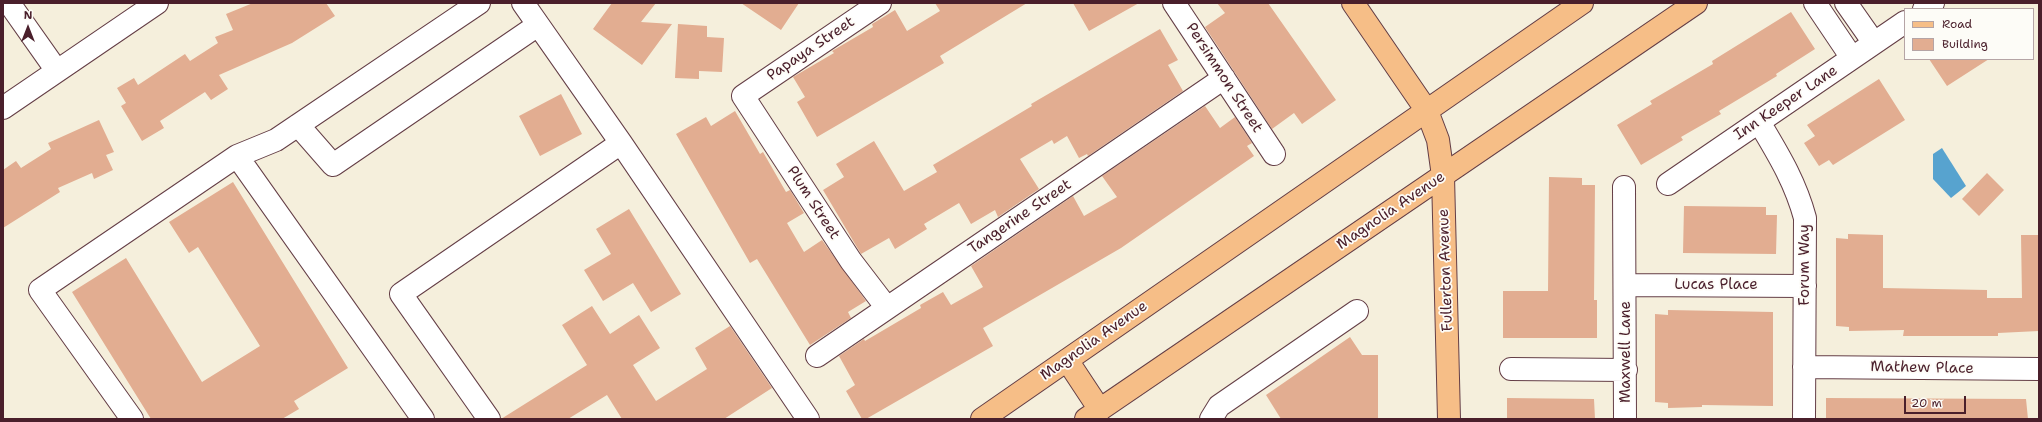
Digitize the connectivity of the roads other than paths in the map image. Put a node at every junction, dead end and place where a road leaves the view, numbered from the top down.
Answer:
1 (9, 3) edge
2 (157, 3) edge
3 (479, 3) edge
4 (523, 3) edge
5 (880, 3) edge
6 (1174, 3) edge
7 (1353, 3) edge
8 (1582, 3) edge
9 (1696, 3) edge
10 (1816, 3) edge
11 (1846, 3) edge
12 (1904, 23) edge
13 (538, 25) junction
14 (1874, 44) junction
15 (1852, 58) junction
16 (57, 71) junction
17 (1224, 78) junction
18 (743, 96) joint
19 (3, 108) edge
20 (1427, 112) junction
21 (1758, 122) junction
22 (298, 125) junction
23 (621, 143) junction
24 (1274, 154) dead end
25 (237, 156) junction
26 (1443, 176) junction
27 (1668, 184) dead end
28 (1624, 187) dead end
29 (1626, 285) junction
30 (1805, 286) junction
31 (886, 308) junction
32 (1357, 311) dead end
33 (817, 356) dead end
34 (1067, 360) junction
35 (1804, 367) junction
36 (1511, 369) dead end
37 (2039, 369) edge
38 (1626, 370) junction
39 (1098, 416) edge
40 (132, 419) edge
41 (424, 419) edge
42 (489, 419) edge
43 (808, 419) edge
44 (982, 419) edge
45 (1211, 419) edge
46 (1449, 419) edge
47 (1625, 419) edge
48 (1804, 419) edge

1 - 16 street
2 - 16 street
3 - 22 street
4 - 13 street
5 - 18 street, Papaya Street
6 - 17 street, Persimmon Street
7 - 20 main road, Fullerton Avenue
8 - 20 main road, Magnolia Avenue
9 - 26 main road, Magnolia Avenue
10 - 15 street
11 - 14 street
12 - 14 street, Inn Keeper Lane
13 - 22 street
13 - 23 street
14 - 15 street, Inn Keeper Lane
15 - 21 street, Inn Keeper Lane
16 - 19 street
17 - 24 street, Persimmon Street
17 - 31 street, Tangerine Street
18 - 31 street, Plum Street
20 - 26 main road, Fullerton Avenue
20 - 34 main road, Magnolia Avenue
21 - 27 street, Inn Keeper Lane
21 - 30 street, Forum Way
22 - 25 street
23 - 42 street
23 - 43 street
25 - 40 street
25 - 41 street
26 - 39 main road, Magnolia Avenue
26 - 46 main road, Fullerton Avenue
28 - 29 street
29 - 30 street, Lucas Place
29 - 38 street, Maxwell Lane
30 - 35 street, Forum Way
31 - 33 street, Tangerine Street
32 - 45 street
34 - 39 main road
34 - 44 main road, Magnolia Avenue
35 - 37 street, Mathew Place
35 - 48 street, Forum Way
36 - 38 street
38 - 47 street, Maxwell Lane

